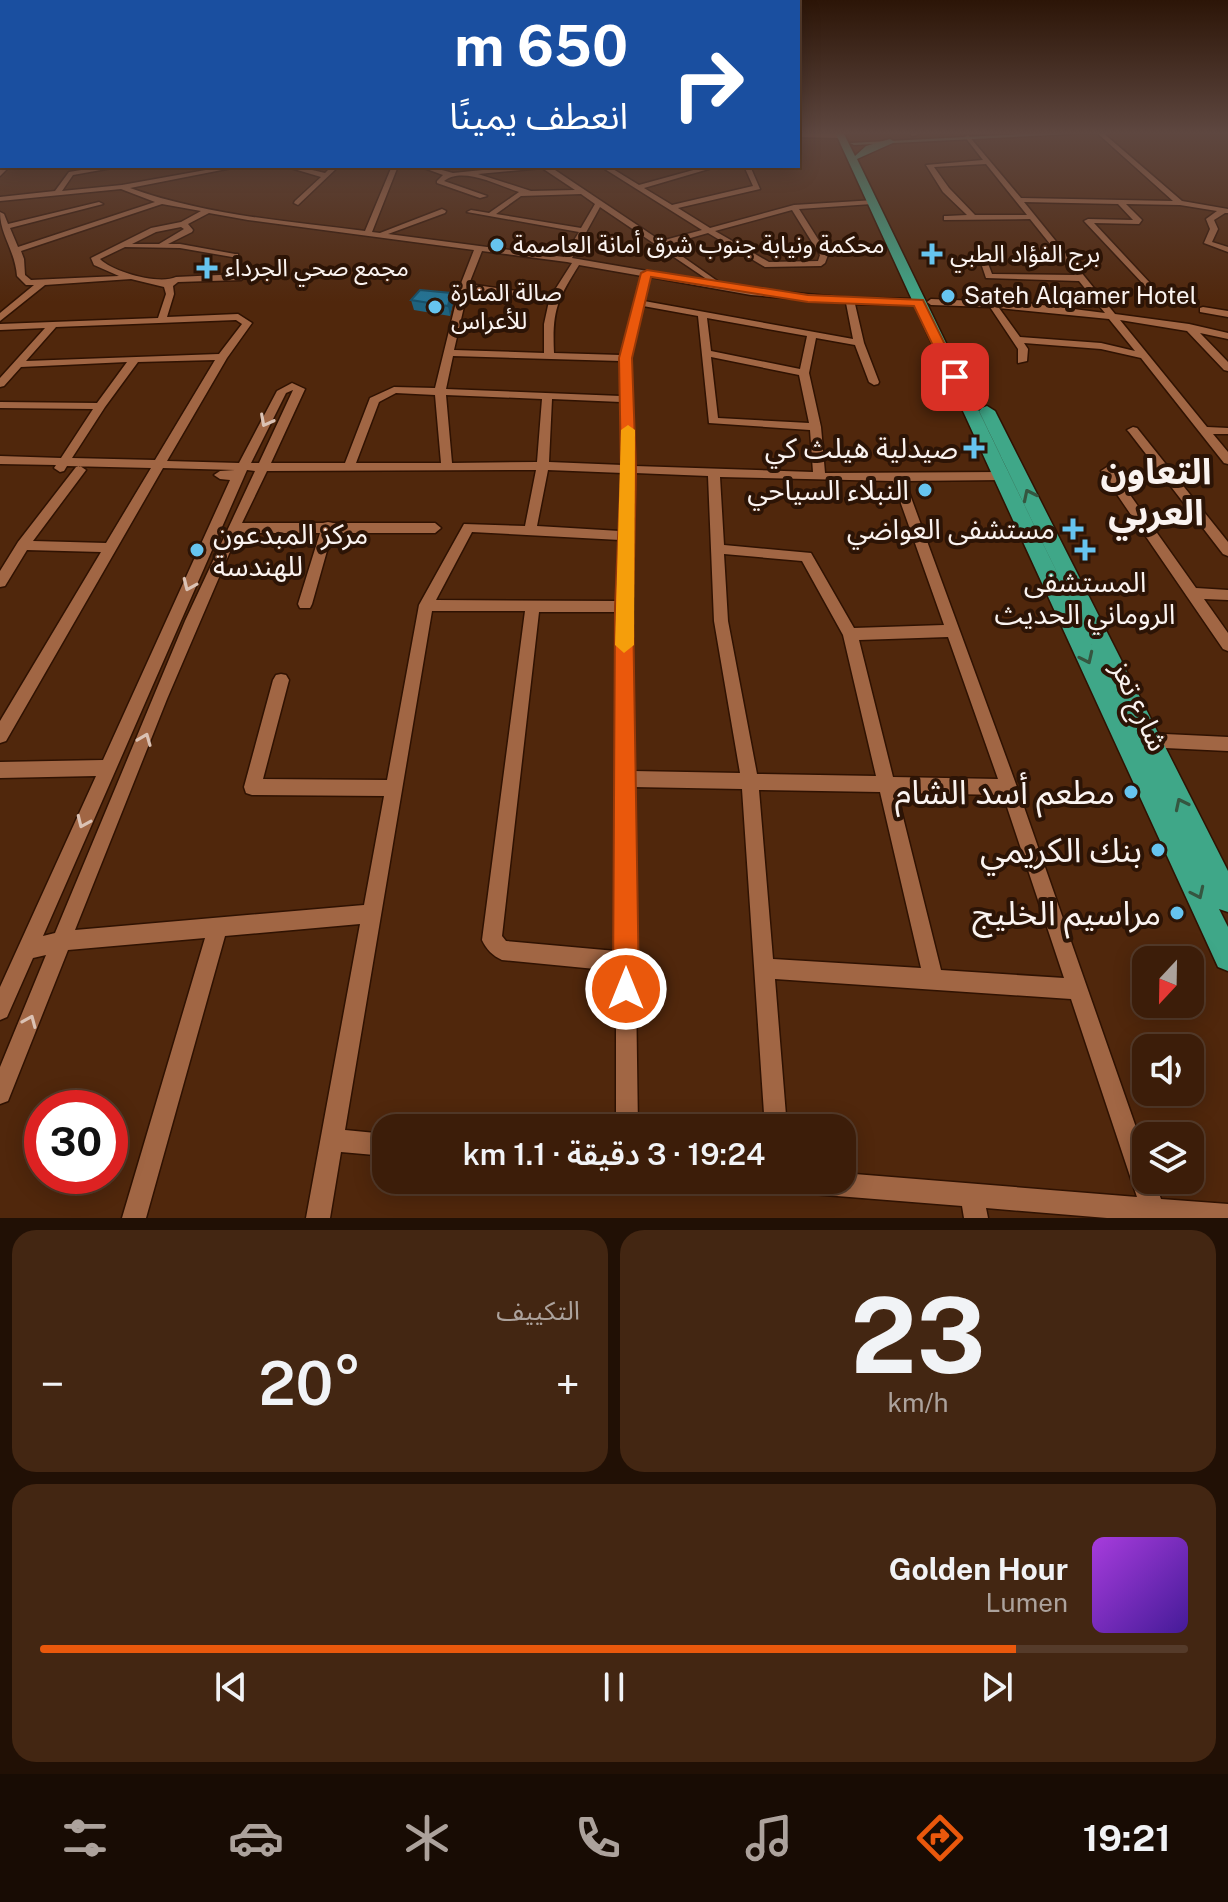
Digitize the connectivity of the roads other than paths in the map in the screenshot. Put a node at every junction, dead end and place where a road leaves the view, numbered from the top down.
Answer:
1 (93, 189) edge
2 (127, 189) edge
3 (313, 189) edge
4 (379, 189) edge
5 (384, 189) edge
6 (459, 189) edge
7 (517, 189) edge
8 (577, 189) edge
9 (642, 189) edge
10 (749, 189) edge
11 (871, 189) edge
12 (871, 189) edge
13 (945, 189) edge
14 (1011, 189) edge
15 (1164, 189) edge
16 (58, 191) joint
17 (582, 192) junction
18 (529, 193) junction
19 (483, 196) dead end
20 (0, 199) edge
21 (1020, 200) junction
22 (162, 202) junction
23 (1120, 202) junction
24 (298, 203) dead end
25 (599, 203) junction
26 (1180, 203) junction
27 (99, 204) dead end
28 (878, 206) junction
29 (673, 207) junction
30 (794, 207) junction
31 (210, 210) junction
32 (1226, 210) edge
33 (442, 211) dead end
34 (471, 212) dead end
35 (493, 213) junction
36 (0, 214) edge
37 (63, 214) junction
38 (972, 216) junction
39 (1029, 217) junction
40 (947, 218) dead end
41 (183, 224) junction
42 (7, 227) junction
43 (81, 230) junction
44 (710, 230) junction
45 (584, 231) junction
46 (363, 233) junction
47 (380, 235) junction
48 (663, 243) junction
49 (159, 245) junction
50 (120, 246) junction
51 (479, 249) junction
52 (16, 250) junction
53 (1228, 250) edge
54 (980, 253) dead end
55 (235, 256) dead end
56 (572, 261) junction
57 (647, 273) junction
58 (146, 277) junction
59 (241, 277) dead end
60 (1080, 278) junction
61 (41, 284) junction
62 (168, 285) junction
63 (1147, 285) dead end
64 (464, 286) junction
65 (722, 286) junction
66 (551, 299) junction
67 (850, 301) junction
68 (925, 302) junction
69 (641, 303) junction
70 (992, 304) junction
71 (1203, 310) dead end
72 (1228, 314) edge
73 (702, 315) junction
74 (0, 318) edge
75 (1115, 318) junction
76 (161, 321) junction
77 (53, 325) junction
78 (0, 327) edge
79 (1189, 327) junction
80 (1228, 336) edge
81 (811, 337) junction
82 (1016, 340) junction
83 (859, 343) junction
84 (447, 353) junction
85 (705, 353) junction
86 (549, 356) junction
87 (1143, 356) junction
88 (222, 357) junction
89 (625, 358) junction
90 (135, 359) junction
91 (1022, 361) dead end
92 (18, 364) junction
93 (1228, 368) edge
94 (804, 373) junction
95 (874, 382) dead end
96 (0, 384) edge
97 (440, 391) junction
98 (547, 397) junction
99 (627, 399) junction
100 (0, 405) edge
101 (100, 406) junction
102 (815, 427) junction
103 (1133, 430) dead end
104 (1203, 430) junction
105 (1228, 431) edge
106 (1228, 460) edge
107 (62, 466) junction
108 (543, 466) junction
109 (1, 467) edge
110 (349, 467) junction
111 (447, 467) junction
112 (158, 468) junction
113 (80, 470) junction
114 (629, 470) junction
115 (261, 471) junction
116 (1107, 471) dead end
117 (240, 472) junction
118 (714, 473) junction
119 (1003, 476) junction
120 (819, 477) junction
121 (898, 478) junction
122 (328, 526) junction
123 (233, 528) junction
124 (435, 528) dead end
125 (530, 530) junction
126 (626, 536) junction
127 (23, 545) junction
128 (109, 548) junction
129 (718, 549) junction
130 (1228, 551) edge
131 (0, 582) edge
132 (1192, 593) junction
133 (1228, 595) edge
134 (305, 604) dead end
135 (426, 605) junction
136 (533, 606) junction
137 (624, 607) junction
138 (953, 631) junction
139 (850, 634) junction
140 (1228, 645) edge
141 (281, 680) dead end
142 (0, 736) edge
143 (1124, 738) junction
144 (1150, 740) junction
145 (1228, 744) edge
146 (107, 768) junction
147 (0, 770) edge
148 (625, 779) junction
149 (750, 781) junction
150 (886, 784) junction
151 (1009, 787) junction
152 (391, 788) junction
153 (1228, 899) edge
154 (371, 914) junction
155 (218, 926) junction
156 (63, 941) junction
157 (27, 950) junction
158 (1228, 957) edge
159 (626, 962) junction
160 (764, 968) junction
161 (933, 979) junction
162 (1078, 989) junction
163 (0, 1010) edge
164 (0, 1093) edge
165 (627, 1114) edge
166 (775, 1114) edge
167 (332, 1140) junction
168 (372, 1144) edge
169 (856, 1190) edge
170 (974, 1206) edge
171 (1153, 1210) junction
172 (1228, 1216) edge
173 (134, 1218) edge
174 (318, 1218) edge

1 - 16 street
2 - 22 street
3 - 24 street
4 - 46 street
5 - 46 street
6 - 19 street
7 - 18 street
8 - 17 street
9 - 29 street
10 - 29 street
11 - 28 highway, شارع تعز
12 - 28 highway, شارع تعز
13 - 38 street
14 - 21 street
15 - 26 street
16 - 20 street
17 - 18 street
17 - 25 street
18 - 35 street
21 - 23 street
21 - 39 street
22 - 31 street
22 - 43 street
23 - 26 street
23 - 63 street
25 - 45 street
25 - 48 street
26 - 32 street
27 - 37 street
28 - 30 street
28 - 68 highway, شارع تعز
29 - 44 street
30 - 44 street
30 - 44 street
31 - 41 street
31 - 46 street
32 - 53 street
33 - 47 street
34 - 35 street
35 - 45 street
36 - 42 street
37 - 42 street
37 - 43 street
38 - 39 street
38 - 40 street
39 - 60 street
41 - 49 street
41 - 50 street
42 - 52 street
43 - 52 street
44 - 48 street
45 - 56 street
46 - 47 street
47 - 51 street
48 - 65 street
49 - 50 street
49 - 55 street
50 - 58 street
51 - 56 street
51 - 64 street
52 - 61 street
54 - 60 street
56 - 57 street
56 - 66 street
57 - 65 street
57 - 69 street
58 - 61 street
58 - 62 street
59 - 62 street
60 - 75 street
61 - 74 street
62 - 76 street
64 - 66 street
64 - 84 street
65 - 67 street
66 - 86 street
67 - 68 street
67 - 83 street
68 - 70 street
68 - 119 highway, شارع تعز
144 -> 68 highway, شارع تعز
69 - 73 street
69 - 89 street
70 - 75 street
70 - 82 street
71 - 72 street
73 - 81 street
73 - 85 street
75 - 79 street
75 - 87 street
76 - 77 street
76 - 88 street
77 - 78 street
77 - 92 street
79 - 80 street
79 - 93 street
81 - 83 street
81 - 94 street
82 - 87 street
82 - 91 street
83 - 95 street
84 - 86 street
84 - 97 street
85 - 94 street
85 - 102 street
86 - 89 street
87 - 104 street
88 - 90 street
88 - 112 street
89 - 99 street
90 - 92 street
90 - 101 street
92 - 96 street
94 - 102 street
97 - 98 street
97 - 110 street
97 - 111 street
98 - 99 street
98 - 108 street
99 - 114 street
100 - 101 street
101 - 107 street
102 - 120 street
103 - 130 street
104 - 105 street
104 - 106 street
107 - 109 street
107 - 112 street
107 - 113 street
108 - 111 street
108 - 114 street
108 - 125 street
110 - 111 street
110 - 115 street
112 - 113 street
112 - 117 street
112 - 128 street
113 - 127 street
114 - 118 street
114 - 126 street
115 - 117 street
115 -> 117 street
115 - 123 street
116 - 132 street
117 -> 146 street
118 - 120 street
118 - 129 street
119 - 121 street
119 -> 143 highway, شارع تعز
120 - 121 street
121 - 138 street
122 - 123 street
122 - 124 street
122 - 134 street
156 -> 123 street
125 - 126 street
125 - 135 street
126 - 137 street
127 - 128 street
127 - 131 street
128 - 142 street
129 - 139 street
129 - 149 street
132 - 133 street
132 - 140 street
135 - 136 street
135 - 152 street
136 - 137 street
136 - 159 street
137 - 148 street
138 - 139 street
138 - 151 street
139 - 150 street
141 - 152 street
143 - 144 street
143 -> 158 highway, شارع تعز
144 - 145 street
153 -> 144 highway, شارع تعز
146 - 147 street
146 -> 157 street
148 - 149 street
148 - 159 street
149 - 150 street
149 - 160 street
150 - 151 street
150 - 161 street
151 - 162 street
152 - 154 street
154 - 155 street
154 - 167 street
155 - 156 street
155 - 173 street
156 - 157 street
164 -> 156 street
157 - 163 street
159 - 165 street
160 - 161 street
160 - 166 street
161 - 162 street
162 - 171 street
167 - 168 street
167 - 174 street
169 - 170 street
170 - 171 street
171 - 172 street

